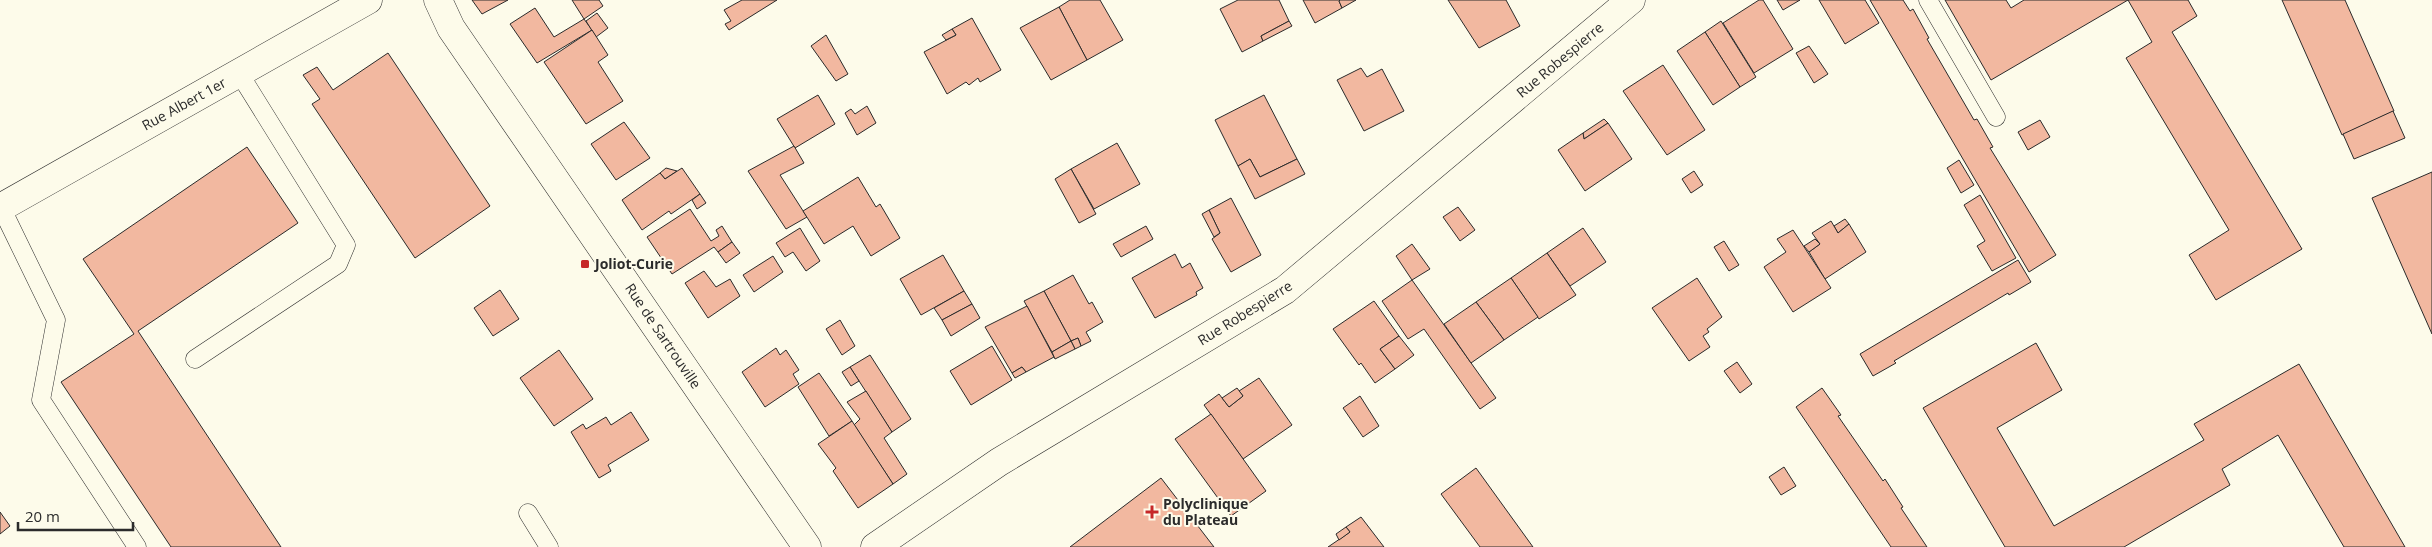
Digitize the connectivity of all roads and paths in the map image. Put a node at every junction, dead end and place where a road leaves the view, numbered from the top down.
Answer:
1 (368, 0) edge
2 (438, 0) edge
3 (1632, 0) edge
4 (1928, 0) edge
5 (239, 73) junction
6 (1996, 117) dead end
7 (0, 207) edge
8 (195, 359) dead end
9 (528, 513) dead end
10 (137, 547) edge
11 (550, 547) edge
12 (807, 547) edge
13 (875, 547) edge

1 - 5 street, Rue Albert 1er
2 - 12 street, Rue de Sartrouville
3 - 13 street, Rue Robespierre
4 - 6 lane
5 - 7 street, Rue Albert 1er
5 - 8 lane
7 - 10 lane
9 - 11 lane

